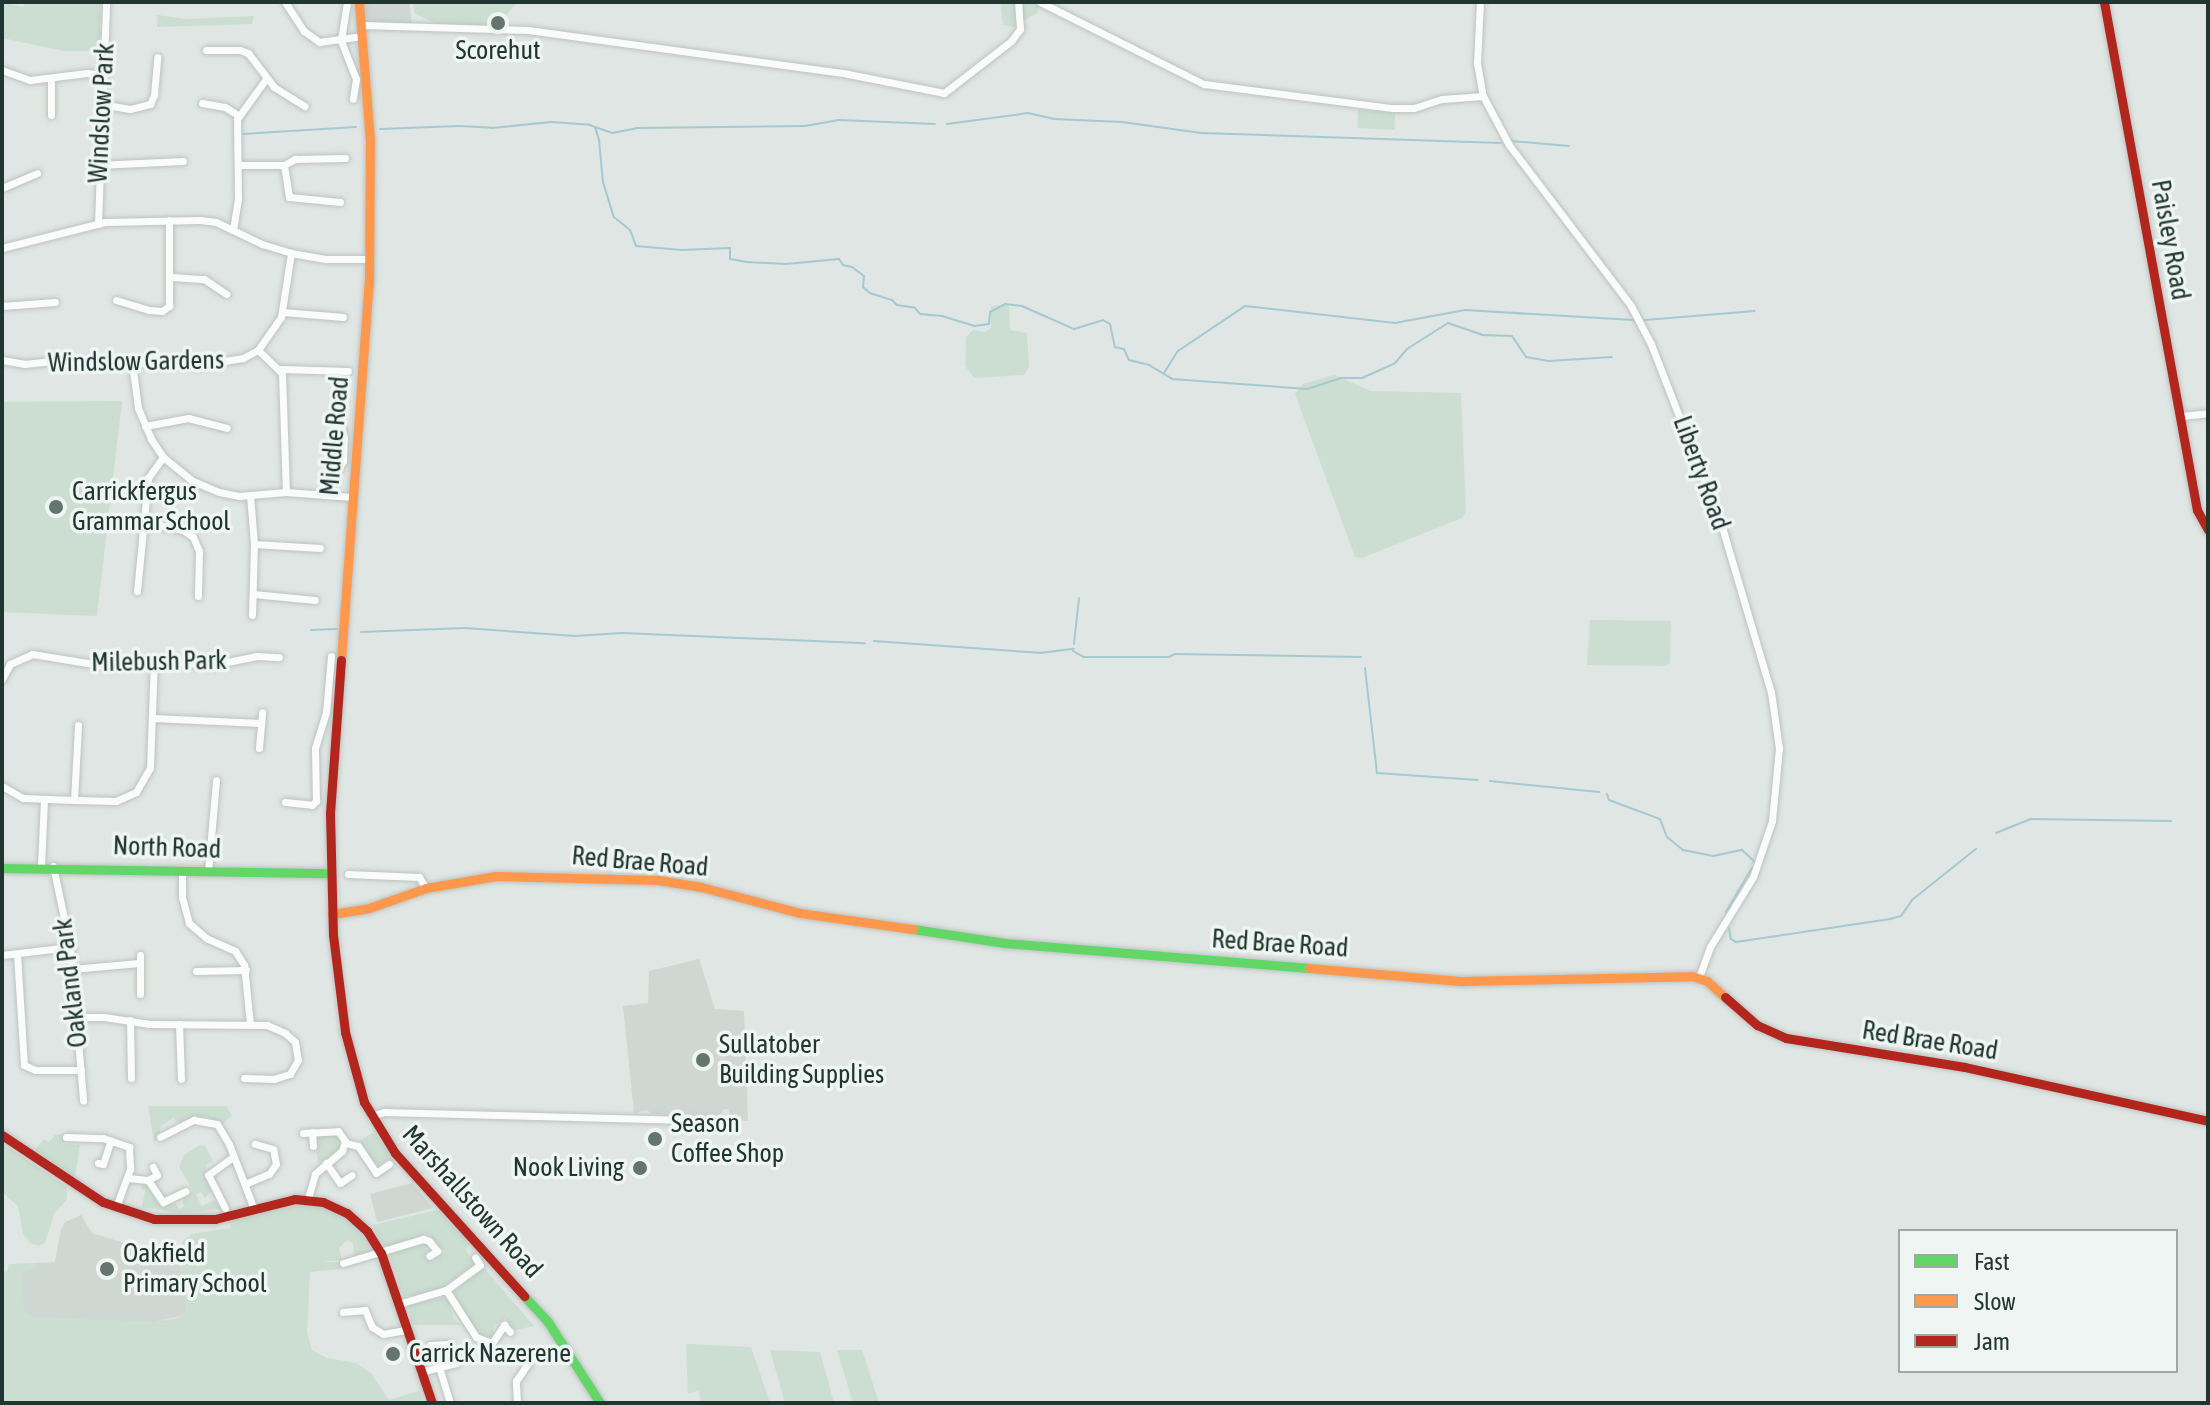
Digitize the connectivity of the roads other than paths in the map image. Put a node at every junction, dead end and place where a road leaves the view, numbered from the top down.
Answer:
1 (106, 2) edge
2 (285, 2) edge
3 (347, 2) edge
4 (359, 2) edge
5 (1018, 2) edge
6 (1040, 2) edge
7 (1480, 2) edge
8 (2104, 2) edge
9 (362, 25) junction
10 (363, 36) junction
11 (341, 41) junction
12 (206, 50) dead end
13 (157, 57) dead end
14 (2, 71) edge
15 (104, 75) junction
16 (51, 78) junction
17 (266, 79) junction
18 (1483, 96) junction
19 (353, 99) dead end
20 (202, 103) dead end
21 (101, 104) junction
22 (304, 106) dead end
23 (51, 115) dead end
24 (238, 115) junction
25 (345, 158) dead end
26 (183, 161) dead end
27 (97, 165) junction
28 (238, 165) junction
29 (284, 165) junction
30 (37, 173) dead end
31 (2, 188) edge
32 (340, 202) dead end
33 (169, 220) junction
34 (98, 224) junction
35 (233, 230) junction
36 (2, 248) edge
37 (291, 253) junction
38 (370, 259) junction
39 (172, 277) junction
40 (226, 294) dead end
41 (116, 300) dead end
42 (55, 302) dead end
43 (2, 306) edge
44 (283, 312) junction
45 (343, 317) dead end
46 (258, 350) junction
47 (2, 360) edge
48 (132, 363) junction
49 (281, 369) junction
50 (348, 371) dead end
51 (2208, 413) edge
52 (2181, 416) junction
53 (339, 418) dead end
54 (145, 426) junction
55 (227, 428) dead end
56 (163, 457) junction
57 (286, 492) junction
58 (250, 495) junction
59 (324, 495) junction
60 (352, 497) junction
61 (145, 522) junction
62 (2208, 530) edge
63 (254, 544) junction
64 (320, 548) dead end
65 (137, 591) dead end
66 (253, 594) junction
67 (198, 596) dead end
68 (315, 600) dead end
69 (252, 615) dead end
70 (331, 656) dead end
71 (279, 657) dead end
72 (154, 660) junction
73 (2, 679) edge
74 (262, 712) dead end
75 (152, 718) junction
76 (261, 723) junction
77 (78, 725) dead end
78 (259, 748) dead end
79 (315, 748) junction
80 (334, 749) junction
81 (216, 780) dead end
82 (2, 786) edge
83 (44, 799) junction
84 (74, 800) junction
85 (285, 802) dead end
86 (41, 866) junction
87 (53, 866) junction
88 (2, 868) edge
89 (182, 871) junction
90 (208, 872) junction
91 (330, 873) junction
92 (348, 874) dead end
93 (426, 888) junction
94 (332, 914) junction
95 (70, 947) junction
96 (17, 954) junction
97 (2, 955) edge
98 (72, 969) junction
99 (246, 970) junction
100 (196, 971) dead end
101 (1699, 977) junction
102 (140, 994) dead end
103 (76, 1017) junction
104 (130, 1020) junction
105 (179, 1024) junction
106 (250, 1024) junction
107 (81, 1070) junction
108 (131, 1078) dead end
109 (244, 1078) dead end
110 (181, 1079) dead end
111 (83, 1100) dead end
112 (371, 1116) junction
113 (726, 1121) dead end
114 (2208, 1121) edge
115 (2, 1135) edge
116 (66, 1137) dead end
117 (160, 1137) dead end
118 (111, 1140) junction
119 (345, 1143) junction
120 (255, 1144) dead end
121 (313, 1146) dead end
122 (233, 1157) junction
123 (326, 1163) junction
124 (103, 1164) dead end
125 (389, 1164) dead end
126 (153, 1167) dead end
127 (352, 1175) dead end
128 (128, 1178) junction
129 (148, 1180) junction
130 (245, 1184) junction
131 (186, 1191) dead end
132 (217, 1194) junction
133 (176, 1198) junction
134 (308, 1199) junction
135 (206, 1201) dead end
136 (116, 1207) junction
137 (181, 1207) dead end
138 (225, 1208) dead end
139 (254, 1209) junction
140 (381, 1253) junction
141 (429, 1256) dead end
142 (475, 1257) dead end
143 (343, 1263) dead end
144 (446, 1290) junction
145 (398, 1304) junction
146 (343, 1312) dead end
147 (406, 1330) junction
148 (510, 1332) dead end
149 (430, 1345) dead end
150 (528, 1363) dead end
151 (439, 1367) junction
152 (419, 1372) junction
153 (432, 1403) edge
154 (450, 1403) edge
155 (517, 1403) edge
156 (600, 1403) edge

1 - 15 street, Windslow Park
2 - 11 street
3 - 11 street
4 - 9 street, Middle Road
5 - 9 street
6 - 18 street
7 - 18 street, Liberty Road
8 - 52 street, Paisley Road
9 - 10 street, Middle Road
10 - 11 street
10 - 38 street, Middle Road
11 - 19 street
12 - 17 street
13 - 21 street
14 - 16 street
15 - 16 street
15 - 21 street, Windslow Park
16 - 23 street
17 - 22 street
17 - 24 street
18 - 101 street, Liberty Road
20 - 24 street
21 - 27 street, Windslow Park
24 - 28 street
25 - 29 street
26 - 27 street
27 - 34 street, Windslow Park
28 - 29 street
28 - 35 street
29 - 32 street
30 - 31 street
33 - 34 street
33 - 35 street
33 - 39 street
34 - 36 street
35 - 37 street
37 - 38 street
37 - 44 street, Windslow Gardens
38 - 60 street, Middle Road
39 - 40 street
39 - 41 street
42 - 43 street
44 - 45 street
44 - 46 street, Windslow Gardens
46 - 48 street, Windslow Gardens
46 - 49 street
47 - 48 street, Windslow Gardens
48 - 54 street
49 - 50 street
49 - 57 street
51 - 52 street
52 - 62 street, Paisley Road
53 - 59 street
54 - 55 street
54 - 56 street
56 - 58 street
56 - 61 street
57 - 58 street
57 - 59 street
58 - 63 street
59 - 60 street
60 - 80 street, Middle Road
61 - 65 street
61 - 67 street
63 - 64 street
63 - 66 street
66 - 68 street
66 - 69 street
70 - 79 street
71 - 72 street, Milebush Park
72 - 73 street, Milebush Park
72 - 75 street
74 - 76 street
75 - 76 street
75 - 84 street
76 - 78 street
77 - 84 street
79 - 80 street
79 - 85 street
80 - 91 street, Middle Road
81 - 90 street
82 - 83 street
83 - 84 street
83 - 86 street
86 - 87 street, North Road
86 - 88 street, North Road
87 - 89 street, North Road
87 - 95 street, Oakland Park
89 - 90 street, North Road
89 - 99 street
90 - 91 street, North Road
91 - 94 street, Marshallstown Road
92 - 93 street
93 - 94 street, Red Brae Road
93 - 101 street, Red Brae Road
94 - 112 street, Marshallstown Road
95 - 96 street
95 - 98 street, Oakland Park
96 - 97 street
96 - 107 street
98 - 102 street
98 - 103 street, Oakland Park
99 - 100 street
99 - 106 street
101 - 114 street, Red Brae Road
103 - 104 street
103 - 107 street, Oakland Park
104 - 105 street
104 - 108 street
105 - 106 street
105 - 110 street
106 - 109 street
107 - 111 street, Oakland Park
112 - 113 street
112 - 156 street, Marshallstown Road
115 - 136 street
116 - 118 street
117 - 122 street
118 - 124 street
118 - 128 street
119 - 121 street
119 - 123 street
119 - 125 street
120 - 130 street
122 - 130 street
122 - 132 street
123 - 127 street
123 - 134 street
126 - 129 street
128 - 129 street
128 - 136 street
129 - 133 street
130 - 139 street
131 - 133 street
132 - 135 street
132 - 138 street
133 - 137 street
134 - 139 street
134 - 140 street
136 - 139 street
140 - 141 street
140 - 143 street
140 - 145 street
142 - 144 street
144 - 145 street
144 - 148 street
145 - 147 street
146 - 147 street
147 - 152 street
149 - 151 street
150 - 155 street
151 - 152 street
151 - 154 street
152 - 153 street

